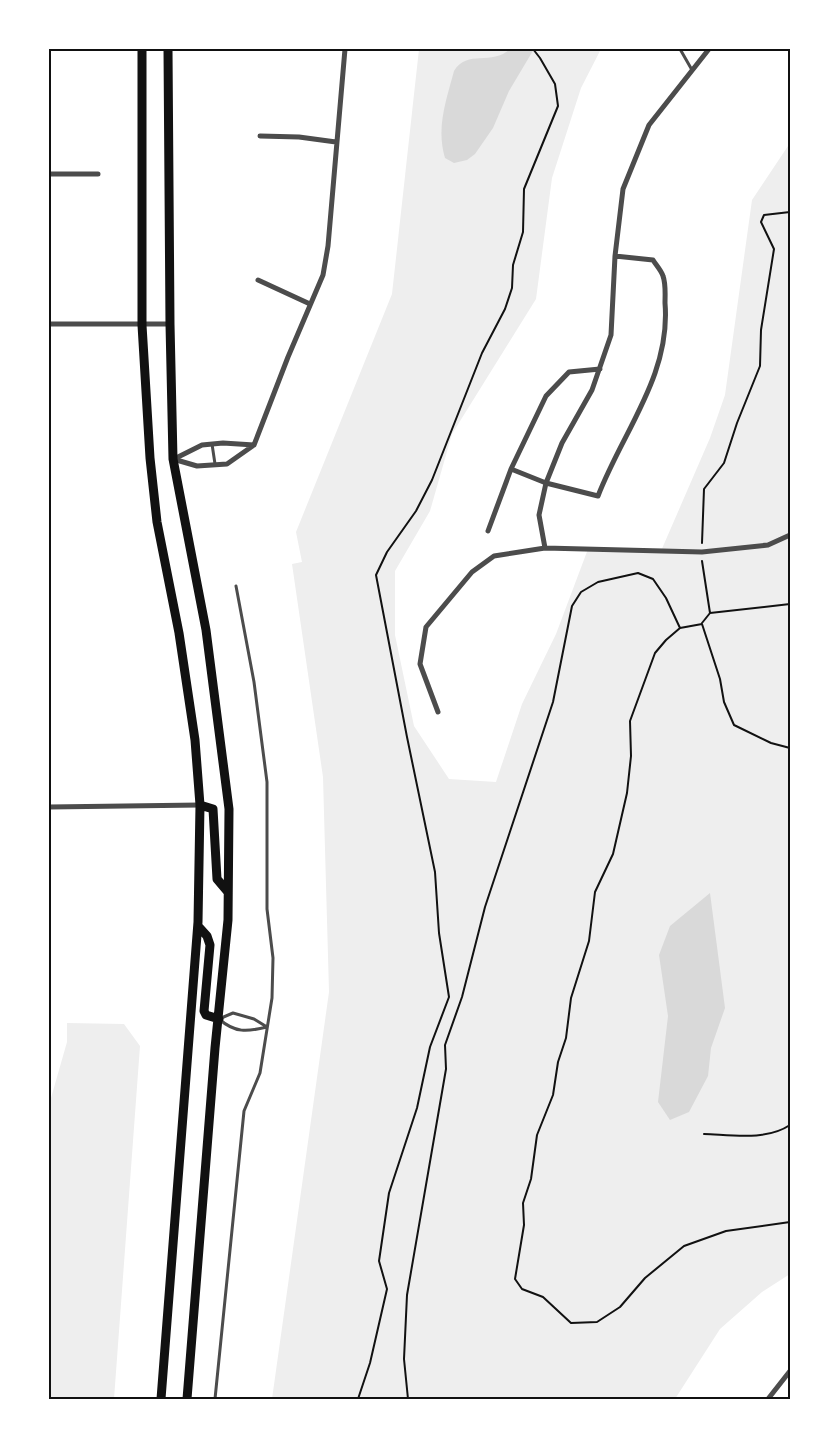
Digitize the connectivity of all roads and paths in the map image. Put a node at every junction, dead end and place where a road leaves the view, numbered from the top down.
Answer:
1 (142, 49) edge
2 (168, 49) edge
3 (345, 49) edge
4 (680, 49) edge
5 (709, 49) edge
6 (692, 71) junction
7 (260, 136) dead end
8 (336, 142) junction
9 (49, 174) edge
10 (98, 174) dead end
11 (790, 212) edge
12 (615, 256) junction
13 (258, 280) dead end
14 (310, 304) junction
15 (49, 324) edge
16 (170, 324) junction
17 (142, 325) junction
18 (600, 369) junction
19 (212, 444) junction
20 (254, 445) junction
21 (174, 459) junction
22 (216, 465) junction
23 (511, 469) junction
24 (546, 483) junction
25 (488, 531) dead end
26 (790, 534) edge
27 (545, 548) junction
28 (702, 552) junction
29 (236, 586) dead end
30 (790, 604) edge
31 (710, 613) junction
32 (702, 624) junction
33 (680, 628) junction
34 (438, 712) dead end
35 (790, 748) edge
36 (200, 805) junction
37 (49, 807) edge
38 (228, 892) junction
39 (198, 926) junction
40 (218, 1019) junction
41 (267, 1027) junction
42 (790, 1125) edge
43 (704, 1134) dead end
44 (790, 1222) edge
45 (790, 1371) edge
46 (162, 1399) edge
47 (187, 1399) edge
48 (215, 1399) edge
49 (408, 1399) edge
50 (768, 1399) edge

1 - 17 main road
2 - 16 main road
3 - 8 street
4 - 6 lane
5 - 6 street
6 - 12 street
7 - 8 street
8 - 14 street
9 - 10 street
11 - 28 path
12 - 18 street
12 - 24 street
13 - 14 street
14 - 20 street
15 - 17 street
16 - 17 street
16 - 21 main road
17 - 36 main road
18 - 23 street
18 - 24 street
19 - 20 street
19 - 21 street
19 - 22 lane
20 - 22 street
21 - 22 street
21 - 38 main road
23 - 24 street
23 - 25 street
24 - 27 street
26 - 28 street
27 - 28 street
27 - 34 street
28 - 31 path
29 - 41 lane
30 - 31 path
31 - 32 path
32 - 33 path
32 - 35 path
33 - 44 path
33 - 49 path
36 - 37 street
36 - 38 main road
36 - 39 main road
38 - 40 main road
39 - 40 main road
39 - 46 main road
40 - 41 lane
40 - 41 lane
40 - 47 main road
41 - 48 lane
42 - 43 path
45 - 50 street

